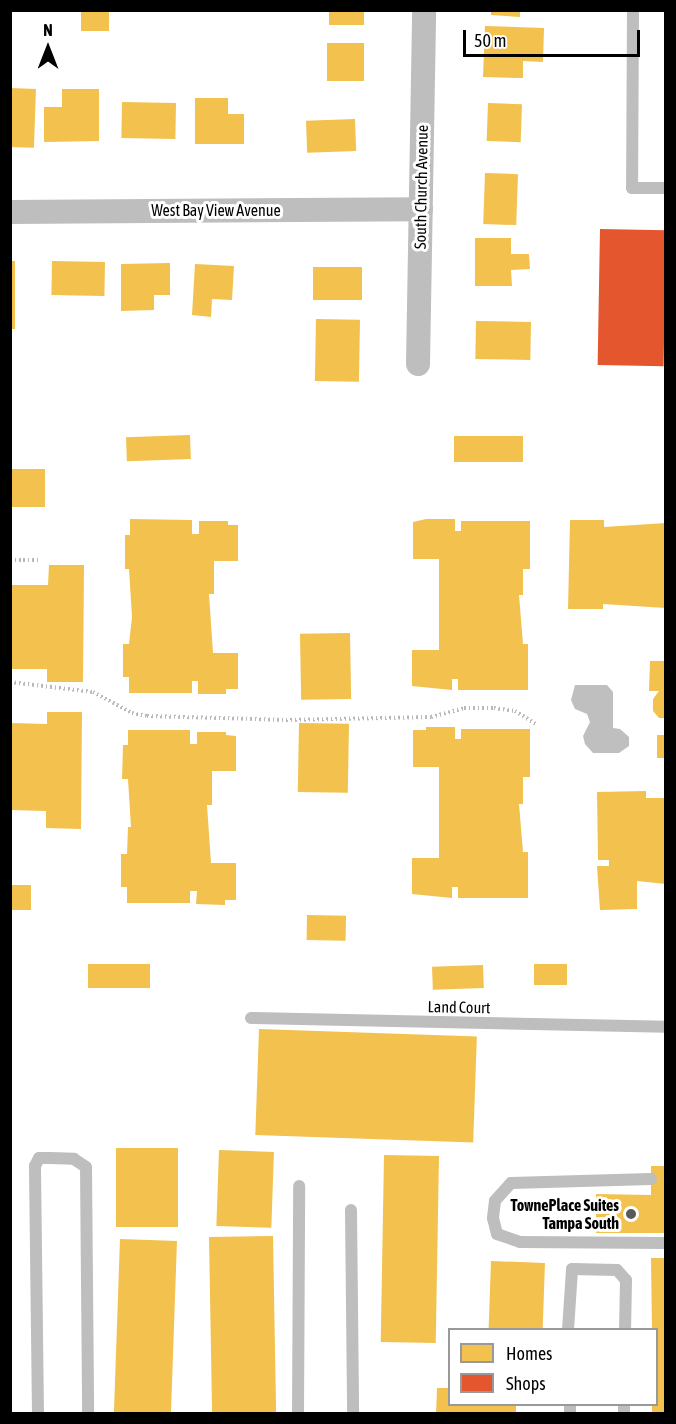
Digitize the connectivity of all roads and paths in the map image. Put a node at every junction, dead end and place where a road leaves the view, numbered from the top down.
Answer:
1 (424, 10) edge
2 (633, 10) edge
3 (666, 188) edge
4 (421, 209) junction
5 (10, 212) edge
6 (418, 364) dead end
7 (10, 560) edge
8 (40, 560) dead end
9 (10, 682) edge
10 (536, 724) dead end
11 (251, 1018) dead end
12 (666, 1027) edge
13 (651, 1179) dead end
14 (298, 1186) dead end
15 (351, 1210) dead end
16 (666, 1243) edge
17 (568, 1328) edge
18 (625, 1328) edge
19 (38, 1413) edge
20 (88, 1413) edge
21 (298, 1413) edge
22 (353, 1413) edge

1 - 4 street, South Church Avenue
2 - 3 lane
4 - 5 street, West Bay View Avenue
4 - 6 street, South Church Avenue
7 - 8 path
9 - 10 path
11 - 12 lane, Land Court
13 - 16 lane
14 - 21 lane
15 - 22 lane
17 - 18 lane
19 - 20 lane

